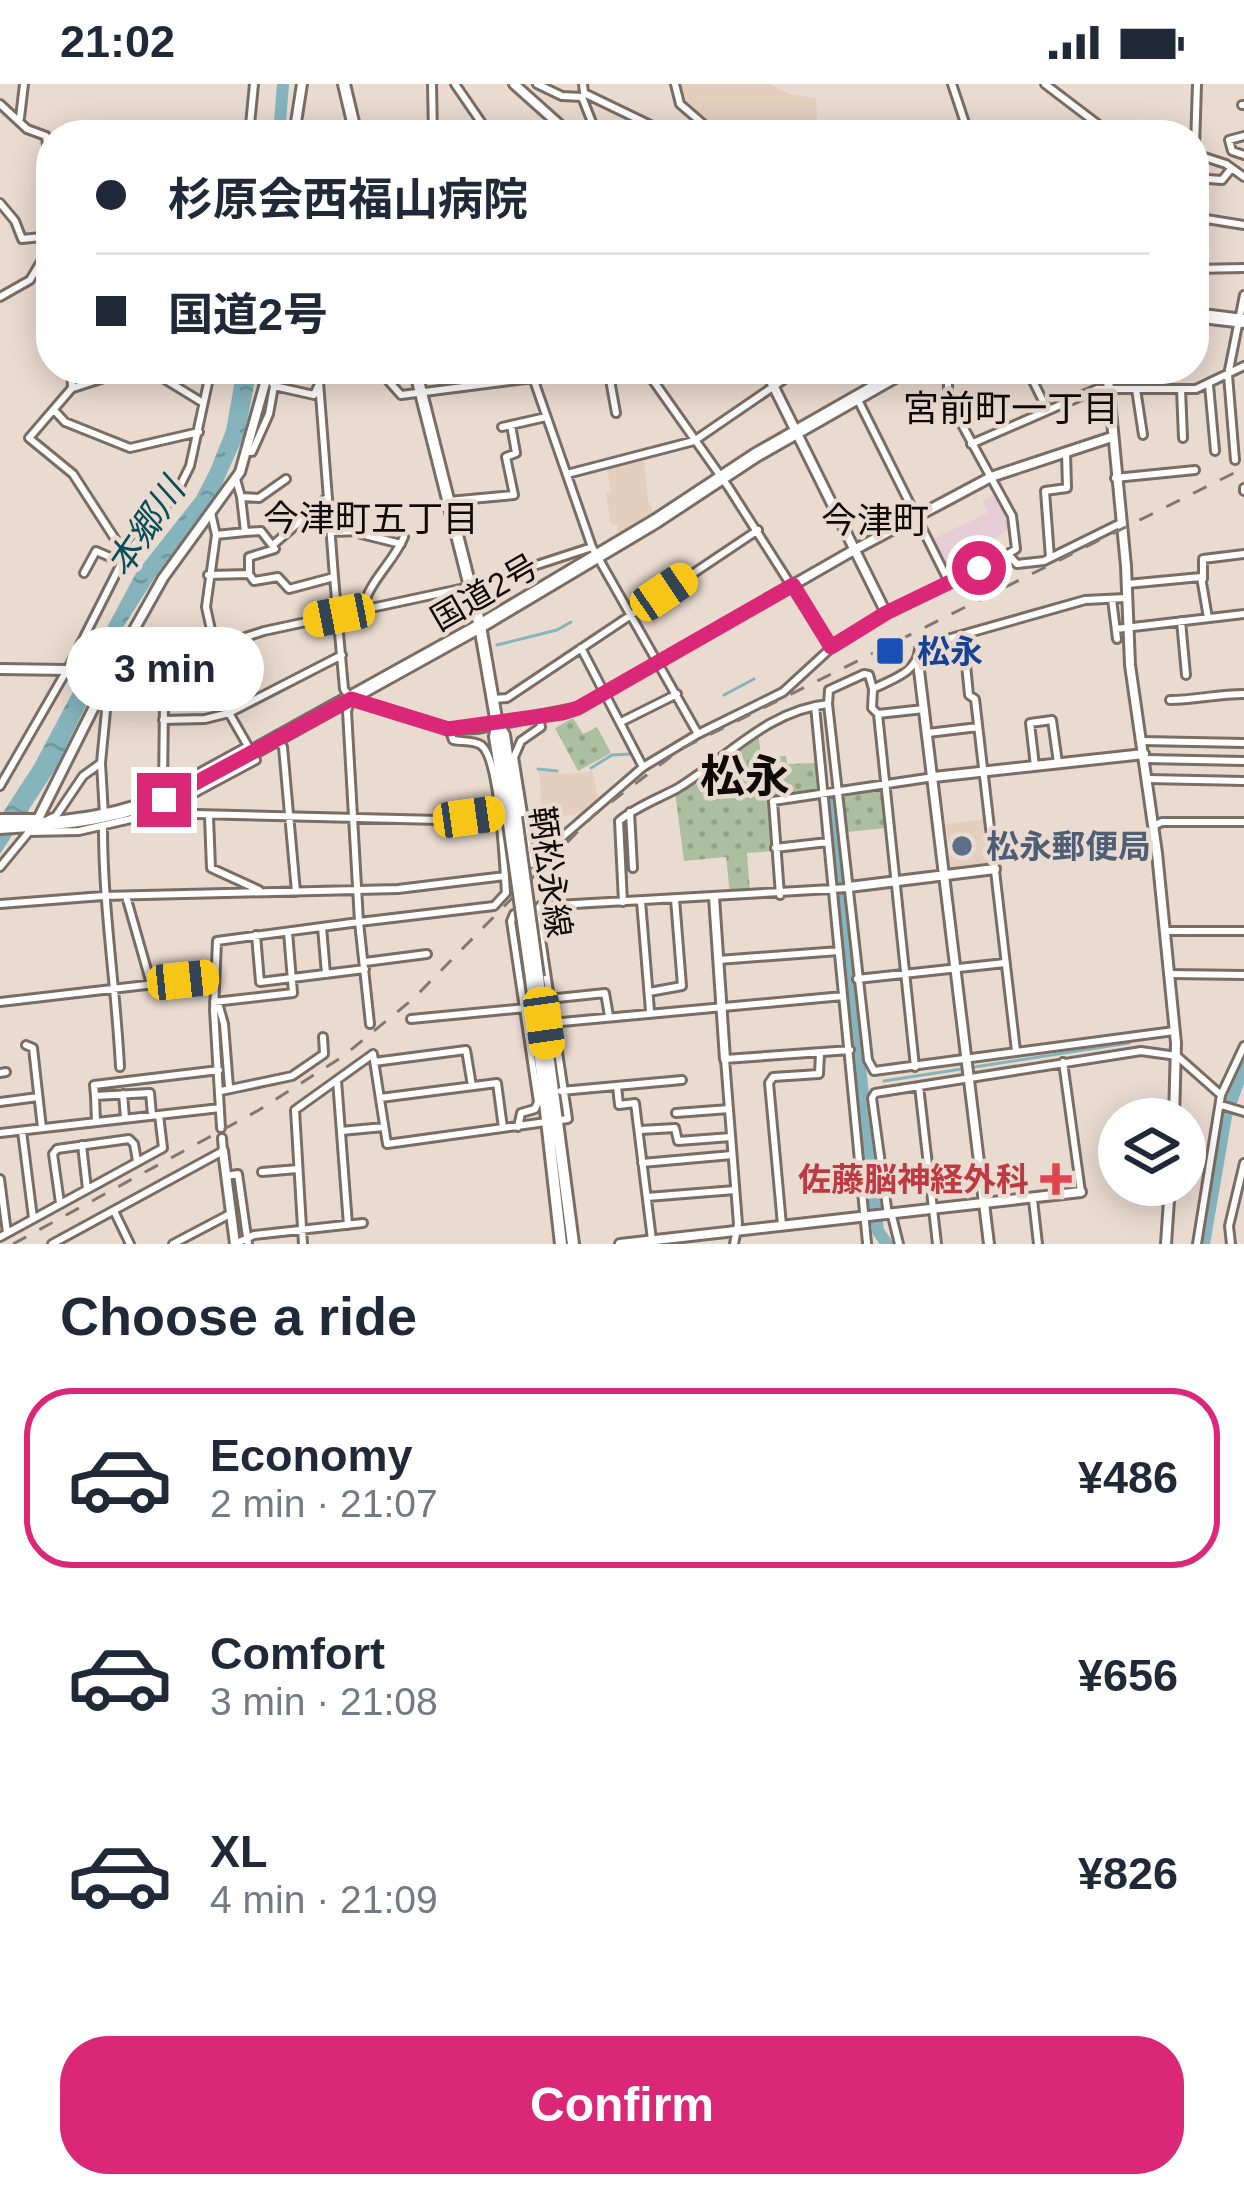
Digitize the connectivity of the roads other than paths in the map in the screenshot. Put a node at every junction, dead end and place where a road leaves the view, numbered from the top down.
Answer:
1 (23, 84) edge
2 (254, 84) edge
3 (302, 84) edge
4 (344, 84) edge
5 (432, 84) edge
6 (455, 84) edge
7 (514, 84) edge
8 (537, 84) edge
9 (675, 84) edge
10 (952, 84) edge
11 (1045, 84) edge
12 (1198, 84) edge
13 (583, 91) edge
14 (0, 104) edge
15 (20, 118) junction
16 (638, 119) edge
17 (250, 120) edge
18 (297, 120) edge
19 (352, 120) edge
20 (433, 120) edge
21 (480, 120) edge
22 (554, 120) edge
23 (590, 120) edge
24 (699, 120) edge
25 (964, 120) edge
26 (1092, 120) edge
27 (1197, 120) edge
28 (36, 132) edge
29 (1244, 136) edge
30 (1244, 155) edge
31 (1209, 157) edge
32 (1231, 169) junction
33 (1244, 177) edge
34 (1209, 179) edge
35 (0, 202) edge
36 (1209, 219) edge
37 (1244, 225) edge
38 (36, 240) edge
39 (1209, 268) edge
40 (1244, 268) edge
41 (36, 269) edge
42 (1244, 295) edge
43 (0, 297) edge
44 (1209, 317) edge
45 (1241, 321) edge
46 (1244, 366) edge
47 (1228, 375) junction
48 (72, 384) edge
49 (85, 384) edge
50 (177, 384) edge
51 (206, 384) edge
52 (208, 384) edge
53 (265, 384) edge
54 (319, 384) edge
55 (320, 384) edge
56 (392, 384) edge
57 (418, 384) edge
58 (466, 384) edge
59 (535, 384) edge
60 (611, 384) edge
61 (655, 384) edge
62 (772, 384) joint
63 (881, 384) edge
64 (948, 384) edge
65 (1034, 384) edge
66 (1107, 384) edge
67 (1209, 385) junction
68 (274, 386) joint
69 (72, 388) junction
70 (1107, 389) junction
71 (1136, 389) junction
72 (1181, 389) junction
73 (420, 391) junction
74 (856, 398) junction
75 (200, 401) junction
76 (1047, 409) junction
77 (55, 410) junction
78 (616, 413) dead end
79 (546, 417) junction
80 (798, 431) junction
81 (199, 433) junction
82 (1143, 435) dead end
83 (1112, 437) junction
84 (1184, 438) dead end
85 (694, 441) junction
86 (971, 444) junction
87 (1215, 451) dead end
88 (249, 452) junction
89 (1066, 452) junction
90 (1235, 460) dead end
91 (1195, 470) dead end
92 (567, 474) junction
93 (991, 477) junction
94 (722, 478) junction
95 (1115, 478) junction
96 (236, 479) junction
97 (286, 479) dead end
98 (241, 497) junction
99 (328, 497) junction
100 (449, 501) junction
101 (211, 514) junction
102 (915, 517) junction
103 (1119, 524) junction
104 (758, 530) junction
105 (245, 532) junction
106 (331, 532) junction
107 (216, 536) junction
108 (274, 544) junction
109 (854, 550) junction
110 (129, 551) junction
111 (595, 552) junction
112 (1008, 554) junction
113 (1244, 554) edge
114 (1050, 558) junction
115 (581, 559) junction
116 (124, 563) junction
117 (84, 573) dead end
118 (249, 574) junction
119 (208, 575) junction
120 (334, 577) junction
121 (1202, 579) junction
122 (949, 582) junction
123 (1126, 584) junction
124 (793, 585) junction
125 (469, 586) junction
126 (1112, 598) junction
127 (1126, 598) junction
128 (362, 610) junction
129 (633, 613) junction
130 (886, 613) junction
131 (1244, 614) edge
132 (339, 615) junction
133 (1208, 618) junction
134 (1181, 620) junction
135 (480, 626) junction
136 (1128, 626) junction
137 (1116, 628) junction
138 (963, 635) junction
139 (1117, 639) dead end
140 (215, 647) junction
141 (831, 647) junction
142 (581, 648) junction
143 (122, 650) junction
144 (171, 653) junction
145 (342, 656) junction
146 (660, 660) junction
147 (918, 662) junction
148 (70, 670) junction
149 (1, 671) edge
150 (1186, 675) dead end
151 (108, 682) junction
152 (873, 689) junction
153 (605, 693) junction
154 (677, 694) junction
155 (1244, 694) edge
156 (351, 699) junction
157 (493, 699) junction
158 (1170, 700) dead end
159 (828, 704) junction
160 (815, 706) junction
161 (925, 709) junction
162 (229, 712) junction
163 (878, 714) junction
164 (539, 717) junction
165 (163, 720) junction
166 (621, 722) junction
167 (497, 724) junction
168 (978, 727) junction
169 (448, 729) junction
170 (928, 733) junction
171 (698, 734) junction
172 (277, 740) junction
173 (1142, 741) junction
174 (1244, 743) edge
175 (250, 750) junction
176 (1144, 756) junction
177 (1244, 761) edge
178 (101, 763) junction
179 (1058, 763) junction
180 (1035, 766) junction
181 (643, 767) junction
182 (984, 772) junction
183 (934, 777) junction
184 (1147, 779) junction
185 (1244, 781) edge
186 (883, 783) junction
187 (0, 786) edge
188 (838, 790) junction
189 (163, 794) junction
190 (823, 795) junction
191 (162, 811) junction
192 (630, 812) junction
193 (104, 813) junction
194 (507, 816) junction
195 (209, 817) junction
196 (291, 818) junction
197 (353, 819) junction
198 (1244, 822) edge
199 (0, 823) edge
200 (35, 824) junction
201 (103, 825) junction
202 (1153, 826) junction
203 (828, 842) junction
204 (775, 848) junction
205 (531, 864) junction
206 (0, 867) edge
207 (633, 868) dead end
208 (994, 869) junction
209 (504, 872) junction
210 (944, 874) junction
211 (895, 882) junction
212 (850, 887) junction
213 (357, 890) junction
214 (833, 891) junction
215 (260, 892) junction
216 (296, 892) junction
217 (780, 895) junction
218 (103, 896) junction
219 (127, 896) junction
220 (714, 897) junction
221 (675, 899) junction
222 (641, 901) junction
223 (623, 902) junction
224 (0, 904) edge
225 (537, 912) junction
226 (359, 922) junction
227 (322, 927) junction
228 (1165, 931) junction
229 (1244, 931) edge
230 (288, 932) junction
231 (256, 935) junction
232 (839, 951) junction
233 (427, 954) dead end
234 (718, 960) junction
235 (1005, 963) junction
236 (365, 966) junction
237 (955, 969) junction
238 (326, 974) junction
239 (905, 974) junction
240 (1169, 974) junction
241 (1244, 975) edge
242 (215, 977) junction
243 (291, 978) junction
244 (857, 980) junction
245 (152, 984) junction
246 (116, 989) junction
247 (649, 992) junction
248 (843, 996) junction
249 (548, 999) junction
250 (0, 1002) edge
251 (216, 1003) junction
252 (722, 1006) junction
253 (526, 1008) junction
254 (650, 1011) junction
255 (609, 1016) junction
256 (411, 1019) dead end
257 (551, 1023) junction
258 (370, 1024) dead end
259 (1174, 1031) junction
260 (1141, 1036) junction
261 (323, 1037) dead end
262 (26, 1046) dead end
263 (1244, 1046) edge
264 (850, 1050) junction
265 (1016, 1051) junction
266 (1142, 1051) junction
267 (820, 1053) junction
268 (1177, 1056) junction
269 (725, 1059) junction
270 (374, 1062) junction
271 (1064, 1062) junction
272 (120, 1067) dead end
273 (915, 1067) junction
274 (966, 1069) junction
275 (219, 1070) junction
276 (337, 1080) junction
277 (682, 1080) dead end
278 (472, 1086) junction
279 (617, 1086) junction
280 (919, 1086) junction
281 (225, 1089) junction
282 (561, 1091) junction
283 (123, 1094) junction
284 (1221, 1095) junction
285 (95, 1096) junction
286 (38, 1097) junction
287 (380, 1098) junction
288 (1175, 1098) edge
289 (0, 1102) edge
290 (1221, 1105) junction
291 (220, 1108) junction
292 (729, 1108) junction
293 (1244, 1112) edge
294 (676, 1113) dead end
295 (156, 1115) junction
296 (125, 1118) junction
297 (96, 1122) junction
298 (552, 1122) junction
299 (384, 1127) junction
300 (518, 1127) junction
301 (42, 1128) junction
302 (221, 1128) dead end
303 (503, 1129) junction
304 (22, 1130) junction
305 (640, 1130) junction
306 (341, 1132) junction
307 (0, 1133) edge
308 (731, 1137) junction
309 (222, 1138) dead end
310 (82, 1145) junction
311 (223, 1151) junction
312 (732, 1155) junction
313 (137, 1162) junction
314 (642, 1163) junction
315 (1244, 1163) edge
316 (298, 1169) junction
317 (262, 1172) dead end
318 (226, 1176) junction
319 (0, 1179) edge
320 (87, 1189) junction
321 (735, 1190) junction
322 (1082, 1192) joint
323 (647, 1197) junction
324 (1033, 1200) junction
325 (60, 1203) junction
326 (985, 1206) junction
327 (1169, 1206) edge
328 (114, 1210) junction
329 (934, 1211) junction
330 (230, 1214) junction
331 (889, 1216) junction
332 (33, 1218) junction
333 (868, 1218) junction
334 (363, 1223) dead end
335 (348, 1225) junction
336 (782, 1228) junction
337 (302, 1231) junction
338 (735, 1232) junction
339 (4, 1235) edge
340 (69, 1240) edge
341 (652, 1240) junction
342 (247, 1242) edge
343 (52, 1244) edge
344 (130, 1244) edge
345 (173, 1244) edge
346 (235, 1244) edge
347 (303, 1244) edge
348 (561, 1244) edge
349 (573, 1244) edge
350 (620, 1244) edge
351 (734, 1244) edge
352 (855, 1244) edge
353 (868, 1244) edge
354 (898, 1244) edge
355 (937, 1244) edge
356 (989, 1244) edge
357 (1038, 1244) edge
358 (1166, 1244) edge
359 (1197, 1244) edge
360 (1231, 1244) edge

1 - 15 street
2 - 17 street
3 - 18 street
4 - 19 main road
5 - 20 street
6 - 21 street
7 - 22 street
8 - 13 street
9 - 24 street
10 - 25 street
11 - 26 street
12 - 27 street
13 - 16 street
13 - 23 street
14 - 15 street
15 - 28 street
29 - 30 street
31 - 32 street
32 - 33 street
32 - 34 street
35 - 38 street
36 - 37 street
39 - 40 street
41 - 43 street
42 - 45 street
44 - 45 highway
45 - 47 street
46 - 47 street
47 - 67 street
47 - 90 street
48 - 69 street
49 - 69 street
50 - 75 street
51 - 75 street
52 - 81 street
53 - 88 street
54 - 68 street
55 - 99 street
56 - 73 street
57 - 73 main road, 鞆松永線
58 - 73 street
59 - 79 street
60 - 78 street
61 - 85 street
62 - 80 street
62 - 85 street
63 - 74 highway, 国道2号
64 - 86 street
65 - 76 street
66 - 70 street
67 - 72 street
67 - 87 street
68 - 88 street
69 - 77 street
70 - 71 street
70 - 76 street
70 - 83 street
71 - 72 street
71 - 82 street
72 - 84 street
73 - 100 main road, 鞆松永線
74 - 80 highway, 国道2号
74 - 102 street
75 - 81 street
76 - 86 street
77 - 81 street
77 - 110 street
79 - 92 street
79 - 100 street
80 - 94 highway, 国道2号
80 - 109 street
81 - 110 street
83 - 89 street
83 - 95 street
85 - 92 street
85 - 94 street
86 - 93 street
88 - 96 street
89 - 93 street
89 - 114 street
91 - 95 street
92 - 111 street
93 - 102 street
93 - 112 street
94 - 104 street
94 - 111 highway, 国道2号
95 - 103 street
96 - 98 street
96 - 101 street
97 - 98 street
98 - 105 street
99 - 106 street
99 - 108 street
100 - 125 main road, 鞆松永線
101 - 107 street
101 - 143 street
102 - 109 street
102 - 122 street
103 - 114 street
103 - 123 street
104 - 124 street
104 - 129 street
105 - 107 street
105 - 108 street
106 - 120 street
106 - 128 street
107 - 119 street
108 - 118 street
109 - 124 street
109 - 130 street
110 - 116 street
111 - 115 highway, 国道2号
111 - 129 street
112 - 114 street
112 - 122 street
113 - 121 street
115 - 125 street
115 - 135 highway, 国道2号
116 - 117 street
116 - 148 street
118 - 119 street
118 - 120 street
119 - 140 street
120 - 132 street
121 - 123 street
121 - 133 street
122 - 130 street
123 - 127 street
124 - 141 street
124 - 146 street
125 - 128 street
125 - 135 main road, 鞆松永線
126 - 127 street
126 - 137 street
126 - 138 street
127 - 136 street
128 - 132 street
129 - 142 street
129 - 146 street
130 - 141 street
131 - 133 street
132 - 140 street
132 - 145 street
133 - 134 street
134 - 136 street
134 - 150 street
135 - 156 highway, 国道2号
135 - 157 main road, 鞆松永線
136 - 137 street
136 - 173 street
137 - 139 street
138 - 147 street
138 - 168 street
140 - 144 street
140 - 162 street
141 - 171 street
142 - 153 street
142 - 157 street
143 - 144 street
143 - 151 street
144 - 165 street
145 - 156 street
145 - 162 street
146 - 153 street
146 - 154 street
147 - 152 street
147 - 161 street
148 - 149 street
148 - 151 street
148 - 187 street
151 - 178 street
151 - 200 street
152 - 159 street
152 - 163 street
153 - 164 street
153 - 166 street
154 - 166 street
154 - 171 street
155 - 158 street
156 - 169 street
156 - 172 highway, 国道2号
156 - 197 street
157 - 167 main road, 鞆松永線
159 - 160 street
159 - 188 street
160 - 190 street
160 - 192 street
161 - 163 street
161 - 170 street
162 - 165 street
162 - 175 street
163 - 186 street
164 - 167 street
164 - 205 street
165 - 189 street
166 - 181 street
167 - 169 street
167 - 194 main road, 鞆松永線
168 - 170 street
168 - 182 street
169 - 194 street
170 - 183 street
171 - 181 street
172 - 175 highway, 国道2号
172 - 196 street
173 - 174 street
173 - 176 street
175 - 189 street
175 - 191 street
175 - 200 highway, 国道2号
176 - 177 street
176 - 179 street
176 - 184 street
178 - 193 street
178 - 200 street
179 - 180 street
179 - 180 street
180 - 182 street
181 - 205 street
182 - 183 street
182 - 208 street
183 - 186 street
183 - 210 street
184 - 185 street
184 - 202 street
186 - 188 street
186 - 211 street
188 - 190 street
188 - 212 street
189 - 193 street
190 - 203 street
190 - 204 street
191 - 195 street
191 - 201 street
192 - 207 street
192 - 223 street
193 - 200 street
194 - 197 street
194 - 209 street
194 - 298 main road, 鞆松永線, bridge
195 - 196 street
195 - 215 street
196 - 197 street
196 - 216 street
197 - 213 street
198 - 202 street
199 - 200 highway, 国道2号
200 - 201 street
200 - 206 street
201 - 218 street
202 - 228 street
203 - 204 street
203 - 214 street
204 - 217 street
205 - 209 street
208 - 210 street
208 - 235 street
209 - 213 street
209 - 226 street
210 - 211 street
210 - 237 street
211 - 212 street
211 - 239 street
212 - 214 street
212 - 244 street
213 - 216 street
213 - 226 street
214 - 217 street
214 - 232 street
215 - 216 street
215 - 219 street
217 - 220 street
218 - 219 street
218 - 224 street
218 - 246 street
219 - 245 street
220 - 221 street
220 - 234 street
221 - 222 street
221 - 247 street
222 - 223 street
222 - 247 street
223 - 225 street
225 - 249 street
225 - 253 street
226 - 227 street
226 - 236 street
227 - 230 street
227 - 238 street
228 - 229 street
228 - 240 street
230 - 231 street
230 - 243 street
231 - 242 street
231 - 243 street
232 - 234 street
232 - 248 street
233 - 236 street
234 - 252 street
235 - 237 street
235 - 265 street
236 - 238 street
236 - 258 street
237 - 239 street
237 - 274 street
238 - 243 street
239 - 244 street
239 - 273 street
240 - 241 street
240 - 259 street
242 - 245 street
242 - 251 street
243 - 251 street
244 - 273 street
245 - 246 street
246 - 250 street
246 - 272 street
247 - 254 street
248 - 252 street
248 - 264 street
249 - 255 street
249 - 257 street
251 - 275 street
251 - 281 street
252 - 254 street
252 - 269 street
253 - 256 street
253 - 300 street
254 - 255 street
255 - 257 street
257 - 282 street
259 - 260 street
259 - 268 street
260 - 265 street
260 - 266 street
261 - 281 street
262 - 286 street
263 - 284 street
264 - 267 street
264 - 333 street
265 - 274 street
266 - 268 street
266 - 271 street
267 - 269 street
267 - 336 street
268 - 284 street
268 - 288 street
269 - 292 street
270 - 276 street
270 - 278 street
270 - 287 street
271 - 274 street
271 - 322 street
273 - 274 street
274 - 280 street
274 - 326 street
275 - 281 street
275 - 285 street
276 - 306 street
276 - 316 street
277 - 279 street
278 - 287 street
278 - 303 street
279 - 282 street
279 - 305 street
280 - 329 street
280 - 331 street
281 - 291 street
282 - 298 street
283 - 285 street
283 - 295 street
283 - 296 street
284 - 290 street
285 - 297 street
286 - 289 street
286 - 301 street
287 - 299 street
290 - 293 street
290 - 359 street
291 - 295 street
291 - 302 street
292 - 294 street
292 - 308 street
295 - 296 street
295 - 313 street
296 - 297 street
297 - 301 street
298 - 300 street
298 - 348 main road, 鞆松永線
298 - 349 main road, 鞆松永線
299 - 303 street
299 - 306 street
300 - 303 street
301 - 304 street
304 - 307 street
304 - 332 street
305 - 308 street
305 - 314 street
306 - 335 street
308 - 312 street
309 - 311 street
310 - 313 street
310 - 320 street
310 - 325 street
311 - 318 street
311 - 328 street
312 - 314 street
312 - 321 street
313 - 320 street
314 - 323 street
315 - 360 street
316 - 317 street
316 - 337 street
318 - 330 street
318 - 342 street
319 - 339 street
320 - 325 street
321 - 323 street
321 - 338 street
322 - 324 street
323 - 341 street
324 - 326 street
324 - 357 street
325 - 332 street
326 - 329 street
326 - 356 street
327 - 358 street
328 - 340 street
328 - 344 street
329 - 331 street
329 - 355 street
330 - 345 street
330 - 346 street
331 - 333 street
331 - 354 street
332 - 339 street
333 - 336 street
333 - 353 street
334 - 335 street
335 - 337 street
336 - 338 street
337 - 342 street
337 - 347 street
338 - 341 street
338 - 351 street
340 - 343 street
341 - 350 street
342 - 346 street
352 - 353 street

